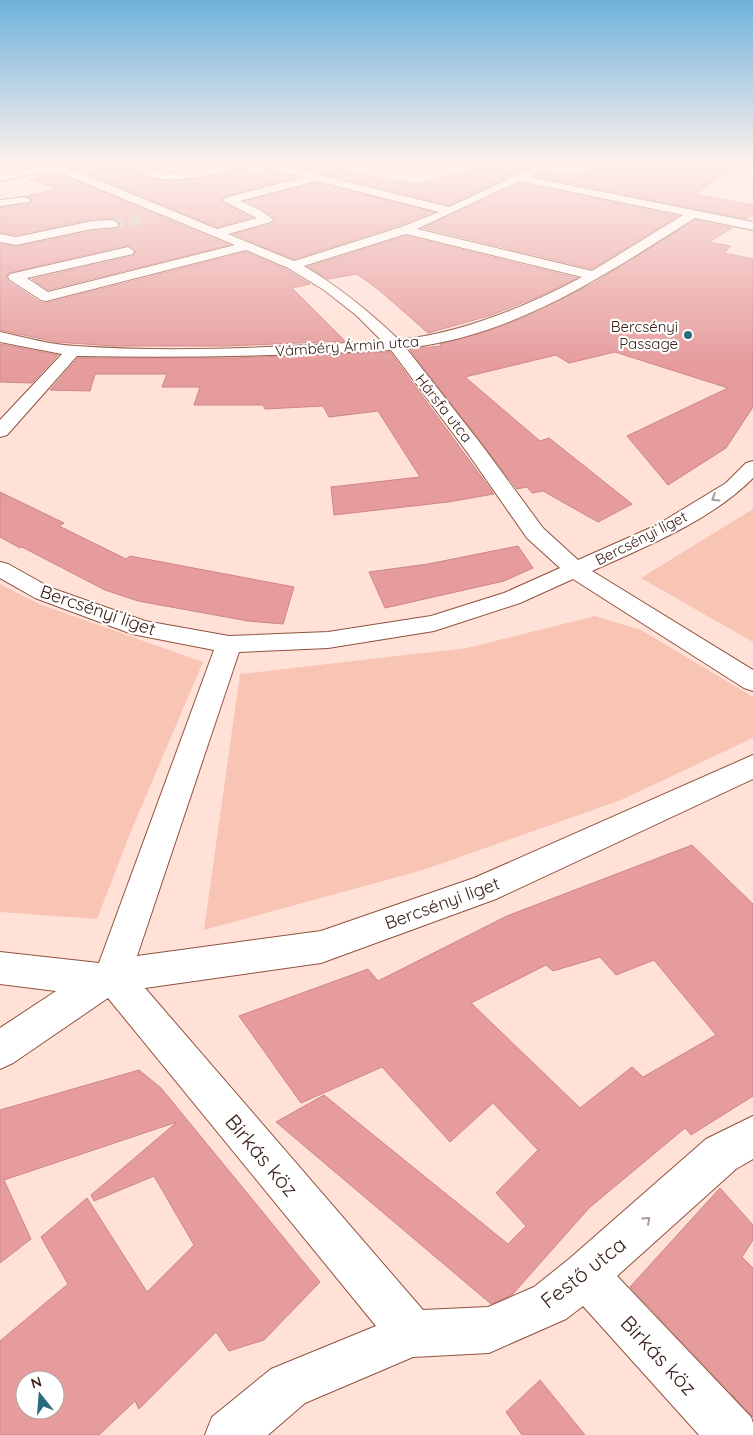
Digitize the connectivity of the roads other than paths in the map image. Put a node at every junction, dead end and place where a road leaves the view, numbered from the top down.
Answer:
1 (64, 231) edge
2 (211, 231) edge
3 (223, 231) edge
4 (402, 231) edge
5 (409, 231) edge
6 (666, 231) edge
7 (216, 233) junction
8 (0, 238) edge
9 (247, 246) junction
10 (128, 251) tunnel mouth
11 (293, 265) junction
12 (594, 276) junction
13 (0, 337) edge
14 (395, 345) junction
15 (73, 351) junction
16 (0, 431) edge
17 (753, 467) edge
18 (0, 569) edge
19 (576, 570) junction
20 (229, 644) junction
21 (753, 682) edge
22 (739, 773) edge
23 (0, 968) edge
24 (108, 978) junction
25 (0, 1050) edge
26 (753, 1136) edge
27 (585, 1276) junction
28 (413, 1334) junction
29 (230, 1435) edge
30 (733, 1435) edge

1 - 8 street
2 - 7 street, Hársfa utca
3 - 7 street
4 - 11 street
5 - 12 street
6 - 12 street, Vámbéry Ármin utca
7 - 9 street, Hársfa utca
9 - 10 street
9 - 11 street, Hársfa utca
11 - 14 street, Hársfa utca
12 - 14 street, Vámbéry Ármin utca
13 - 15 street, Vámbéry Ármin utca
14 - 15 street, Vámbéry Ármin utca
14 - 19 street, Hársfa utca
15 - 16 street
17 -> 19 street, Bercsényi liget
18 - 20 street, Bercsényi liget
19 - 20 street, Bercsényi liget
19 - 21 street, Bercsényi liget
20 - 24 street
22 - 24 street, Bercsényi liget
23 - 24 street, Bercsényi liget
24 - 25 street
24 - 28 street, Birkás köz
27 -> 26 street, Festő utca
27 - 28 street, Festő utca
27 - 30 street, Birkás köz
28 - 29 street, Festő utca

